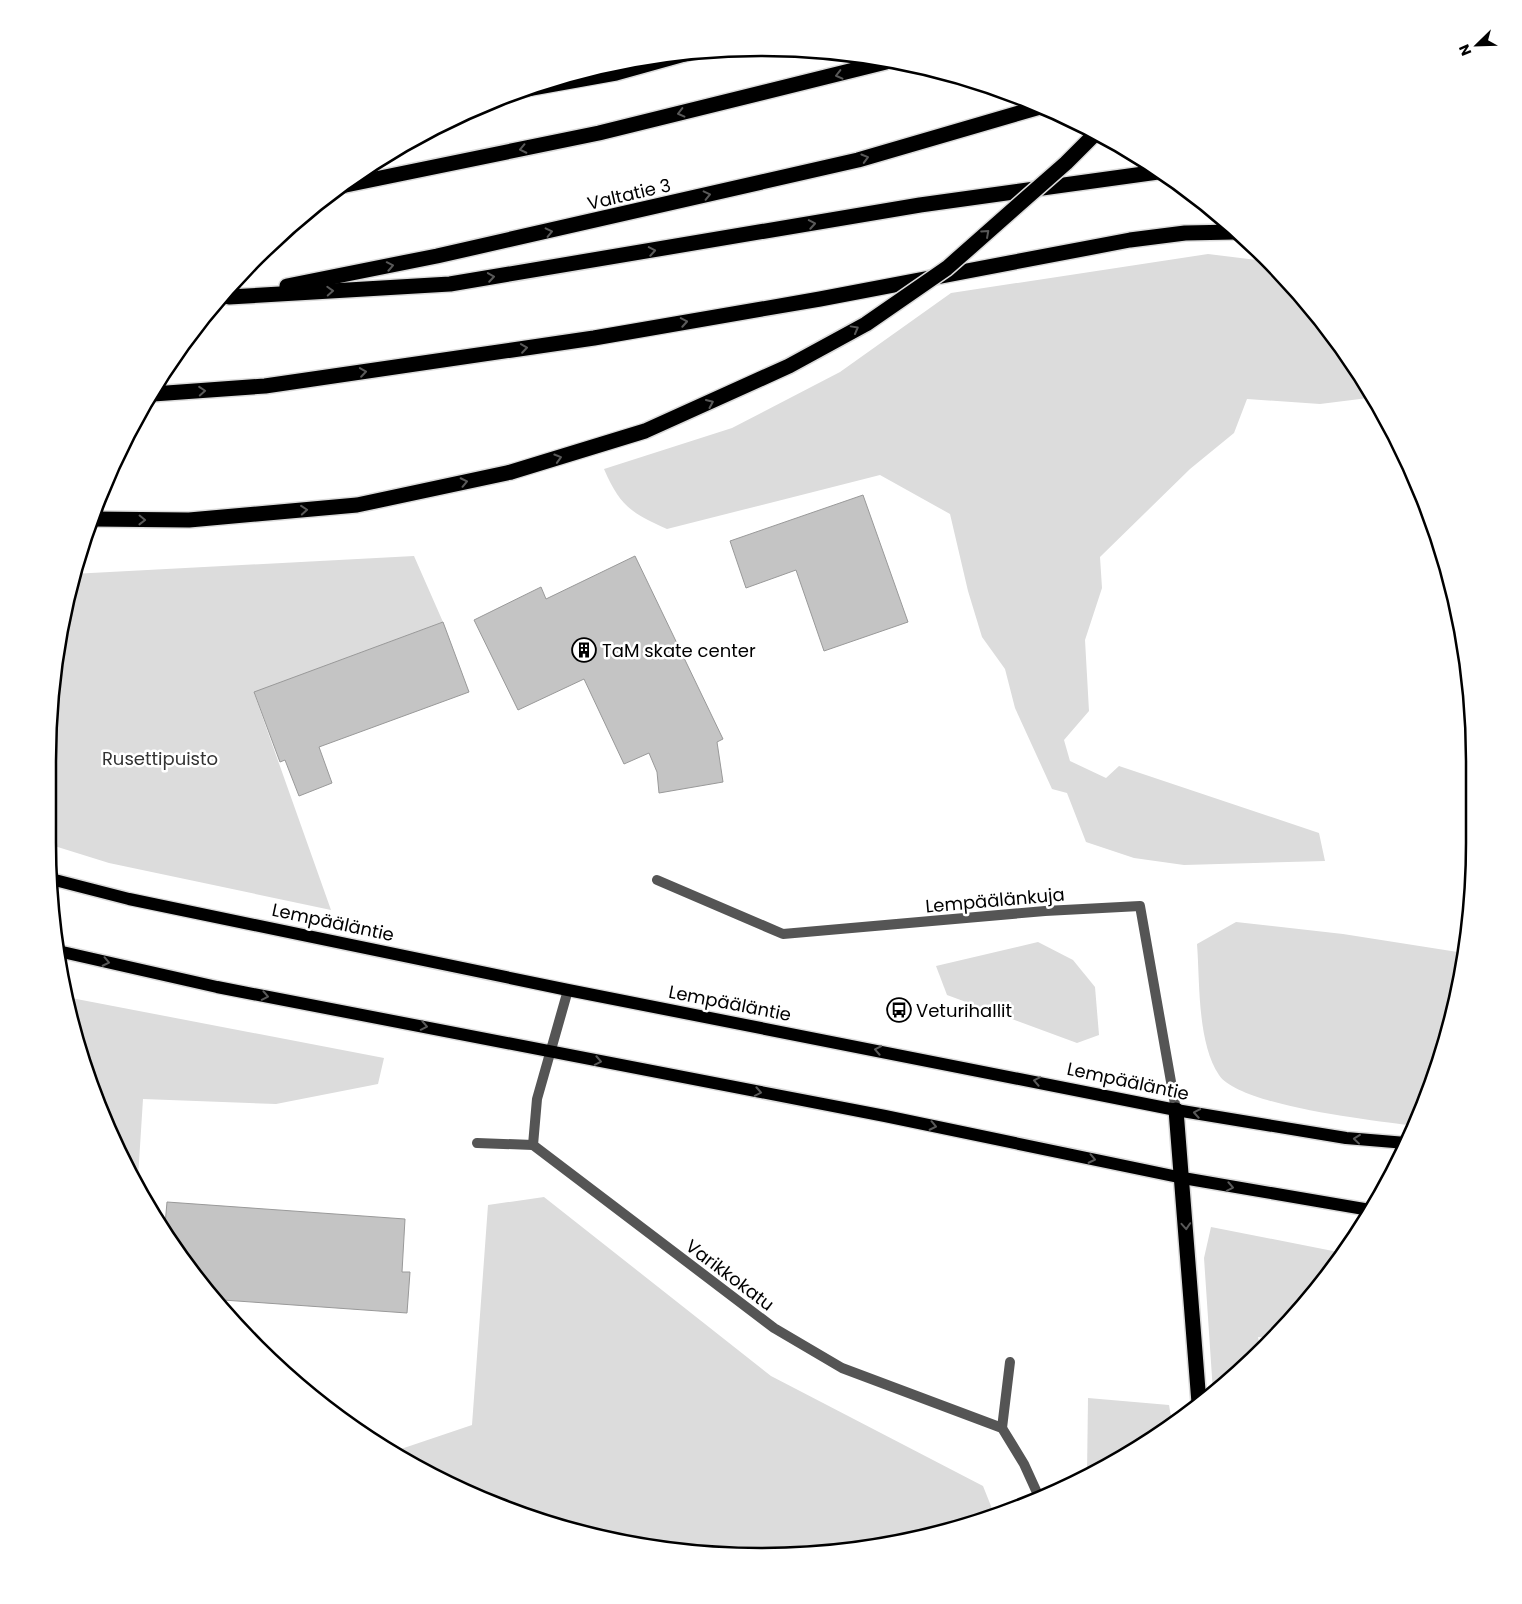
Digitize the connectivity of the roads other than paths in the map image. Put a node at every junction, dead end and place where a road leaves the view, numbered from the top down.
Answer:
1 (872, 65) edge
2 (632, 69) edge
3 (588, 78) edge
4 (1030, 110) edge
5 (1090, 139) edge
6 (1150, 173) edge
7 (359, 182) edge
8 (1227, 232) edge
9 (230, 297) edge
10 (230, 298) edge
11 (160, 393) edge
12 (100, 519) edge
13 (657, 880) dead end
14 (58, 881) edge
15 (65, 953) edge
16 (568, 990) junction
17 (551, 1052) junction
18 (1176, 1110) junction
19 (1399, 1142) edge
20 (477, 1143) dead end
21 (534, 1145) junction
22 (1182, 1178) junction
23 (1363, 1209) edge
24 (1010, 1362) dead end
25 (1198, 1395) edge
26 (1002, 1428) junction
27 (1037, 1492) edge

1 -> 7 highway
2 - 3 highway
9 -> 4 highway, Valtatie 3
12 -> 5 highway, bridge
10 -> 6 highway
11 -> 8 highway
13 - 18 street, Lempäälänkuja
14 - 16 main road, Lempääläntie
15 -> 17 main road
16 - 17 street
18 -> 16 main road, Lempääläntie
17 - 21 street
17 -> 22 main road
19 -> 18 main road, Lempääläntie
18 - 22 highway
20 - 21 street
21 - 26 street, Varikkokatu
22 -> 23 main road
22 -> 25 highway
24 - 26 street
26 - 27 street

